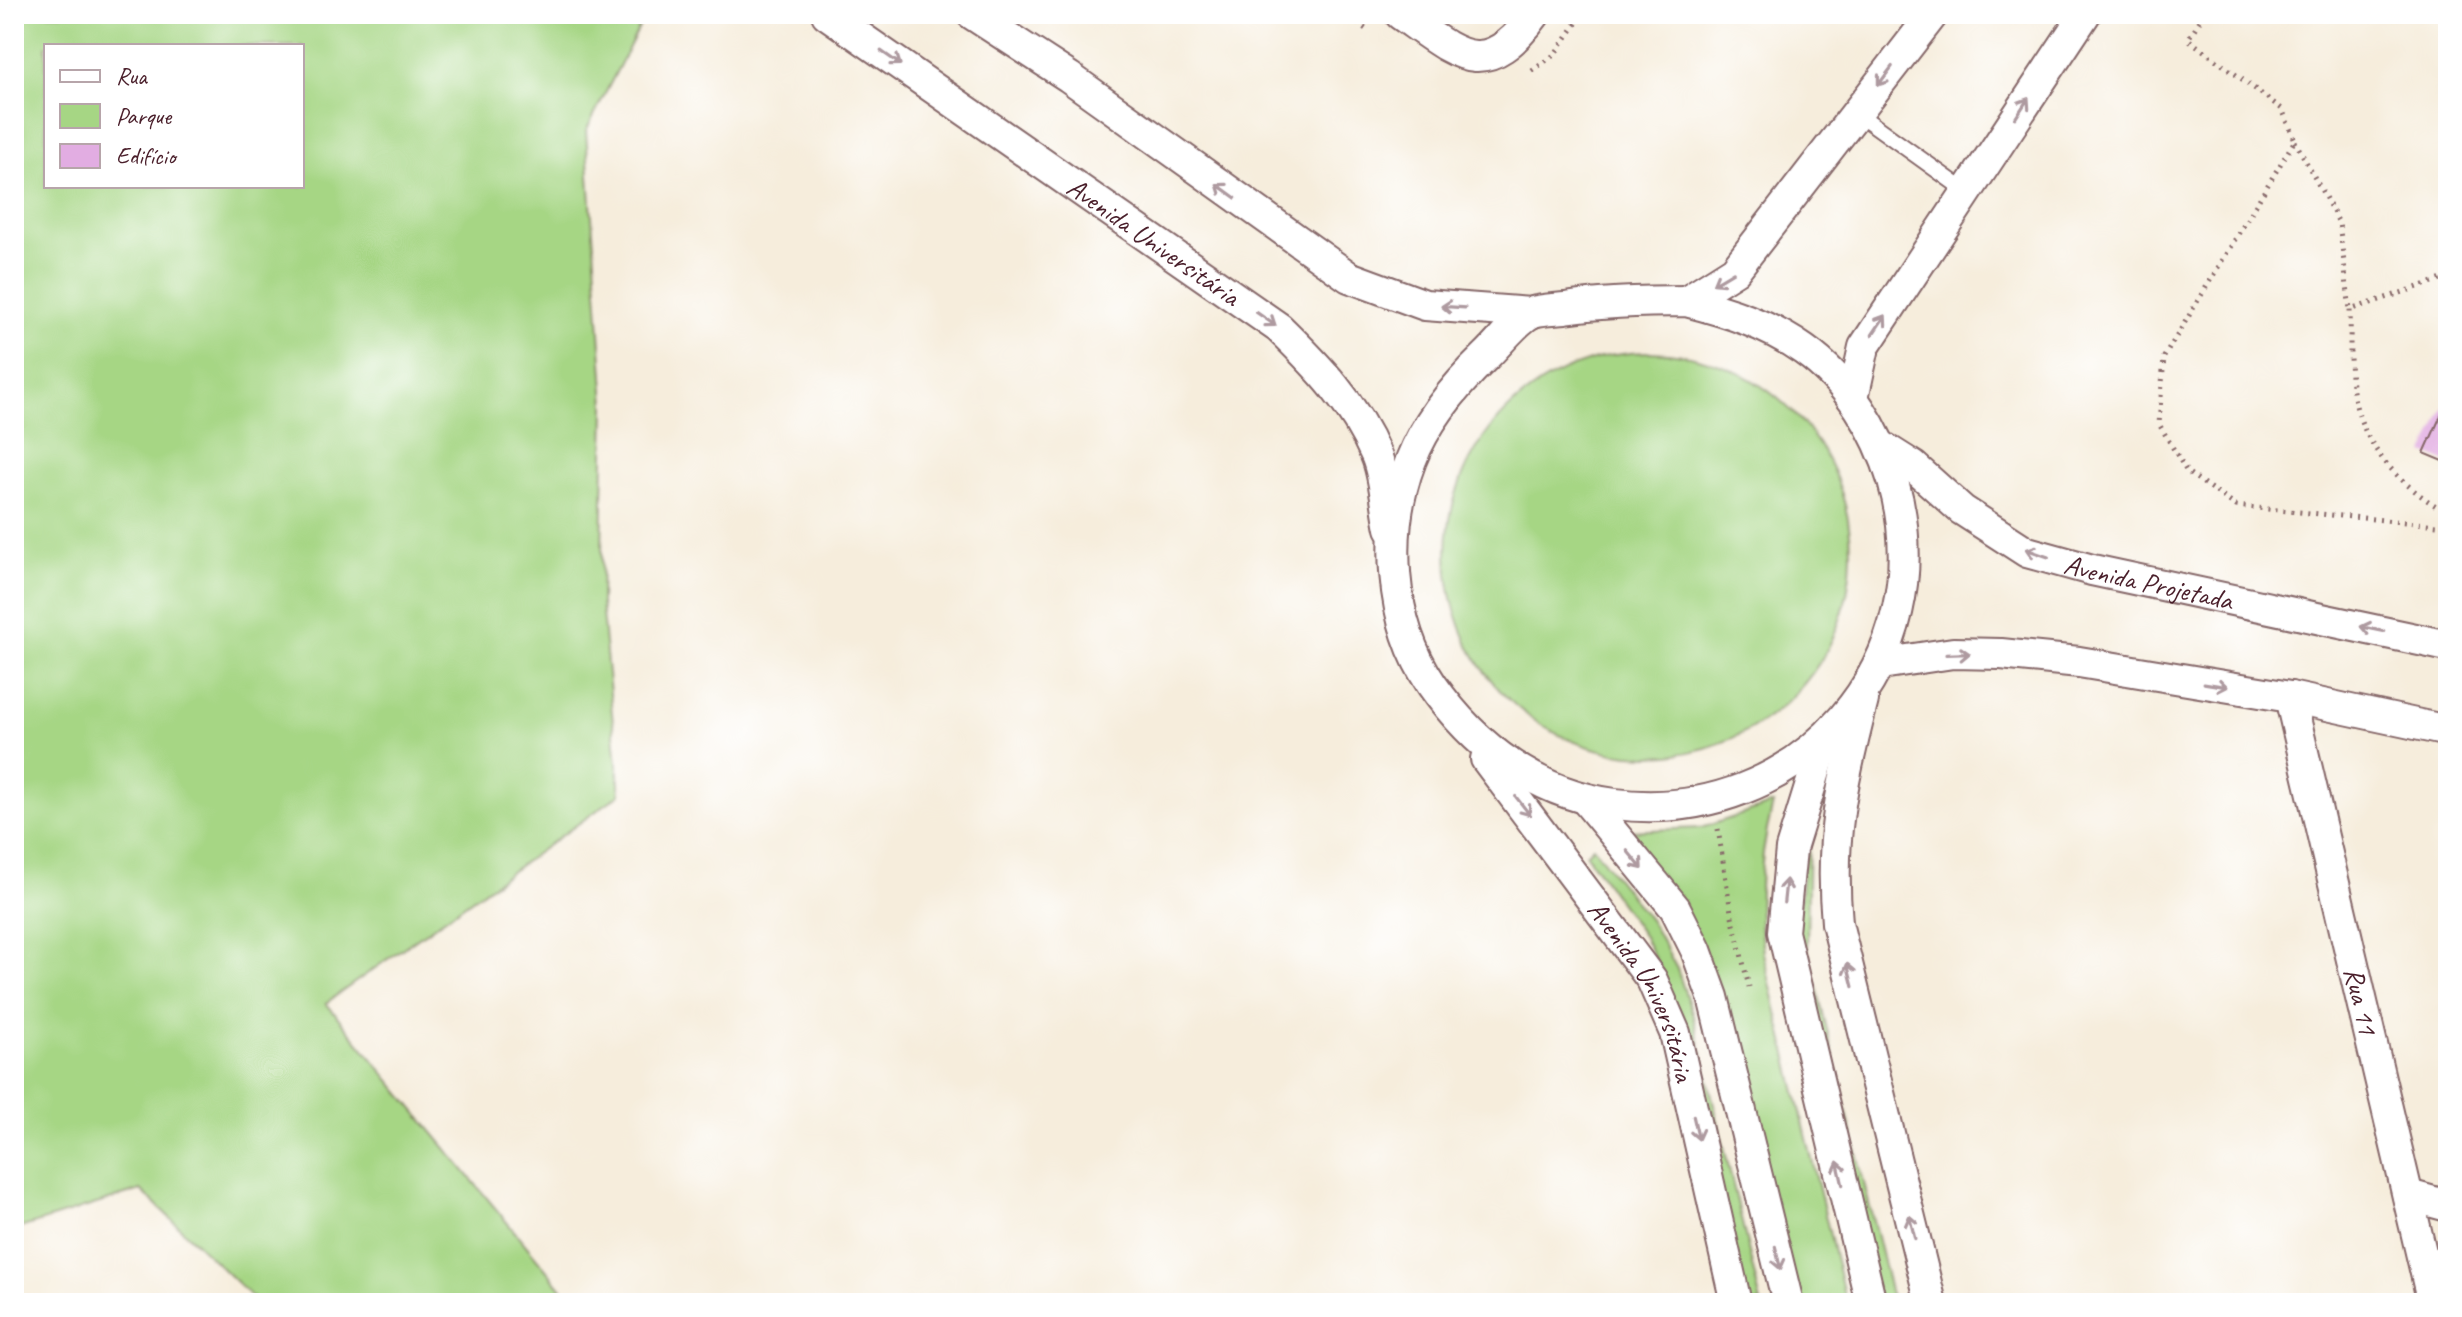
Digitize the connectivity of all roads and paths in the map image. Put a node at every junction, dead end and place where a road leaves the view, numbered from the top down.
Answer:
1 (827, 14) edge
2 (972, 14) edge
3 (1400, 14) edge
4 (1535, 14) edge
5 (1933, 14) edge
6 (2085, 14) edge
7 (2204, 14) edge
8 (1857, 113) junction
9 (2295, 140) junction
10 (1967, 192) junction
11 (2448, 277) edge
12 (1686, 301) junction
13 (2350, 310) junction
14 (1531, 313) junction
15 (1853, 398) junction
16 (1883, 447) junction
17 (2448, 513) edge
18 (2448, 526) edge
19 (1393, 539) junction
20 (2448, 646) edge
21 (1881, 664) junction
22 (1865, 691) junction
23 (2290, 697) junction
24 (1458, 722) junction
25 (2448, 731) edge
26 (1825, 739) junction
27 (1586, 800) junction
28 (1713, 800) junction
29 (1752, 999) dead end
30 (2408, 1195) junction
31 (2448, 1206) edge
32 (1736, 1303) edge
33 (1788, 1303) edge
34 (1871, 1303) edge
35 (1931, 1303) edge
36 (2433, 1303) edge

1 -> 19 street, Avenida Universitária
14 -> 2 street, Avenida Universitária
3 - 4 street
5 -> 8 street
10 -> 6 street
7 - 9 path
8 - 10 lane
8 -> 12 street
9 - 13 path
9 - 18 path
15 -> 10 street
11 - 13 path
12 - 14 street, Avenida Universitária
12 - 15 street, Avenida Universitária
13 - 17 path
14 - 19 street, Avenida Universitária
15 - 16 street, Avenida Universitária
20 -> 16 street, Avenida Projetada
16 - 21 street, Avenida Universitária
19 - 24 street, Avenida Universitária
21 - 22 street, Avenida Universitária
21 -> 23 street
22 - 26 street, Avenida Universitária
35 -> 22 street, Avenida Universitária
23 - 25 street
23 - 30 street, Rua 11
24 - 27 street, Avenida Universitária
24 -> 32 street, Avenida Universitária
26 - 28 street, Avenida Universitária
34 -> 26 street, Avenida Universitária
27 - 28 street, Avenida Universitária
27 -> 33 street, Avenida Universitária
28 - 29 path
30 - 31 street
30 - 36 street, Rua 11

